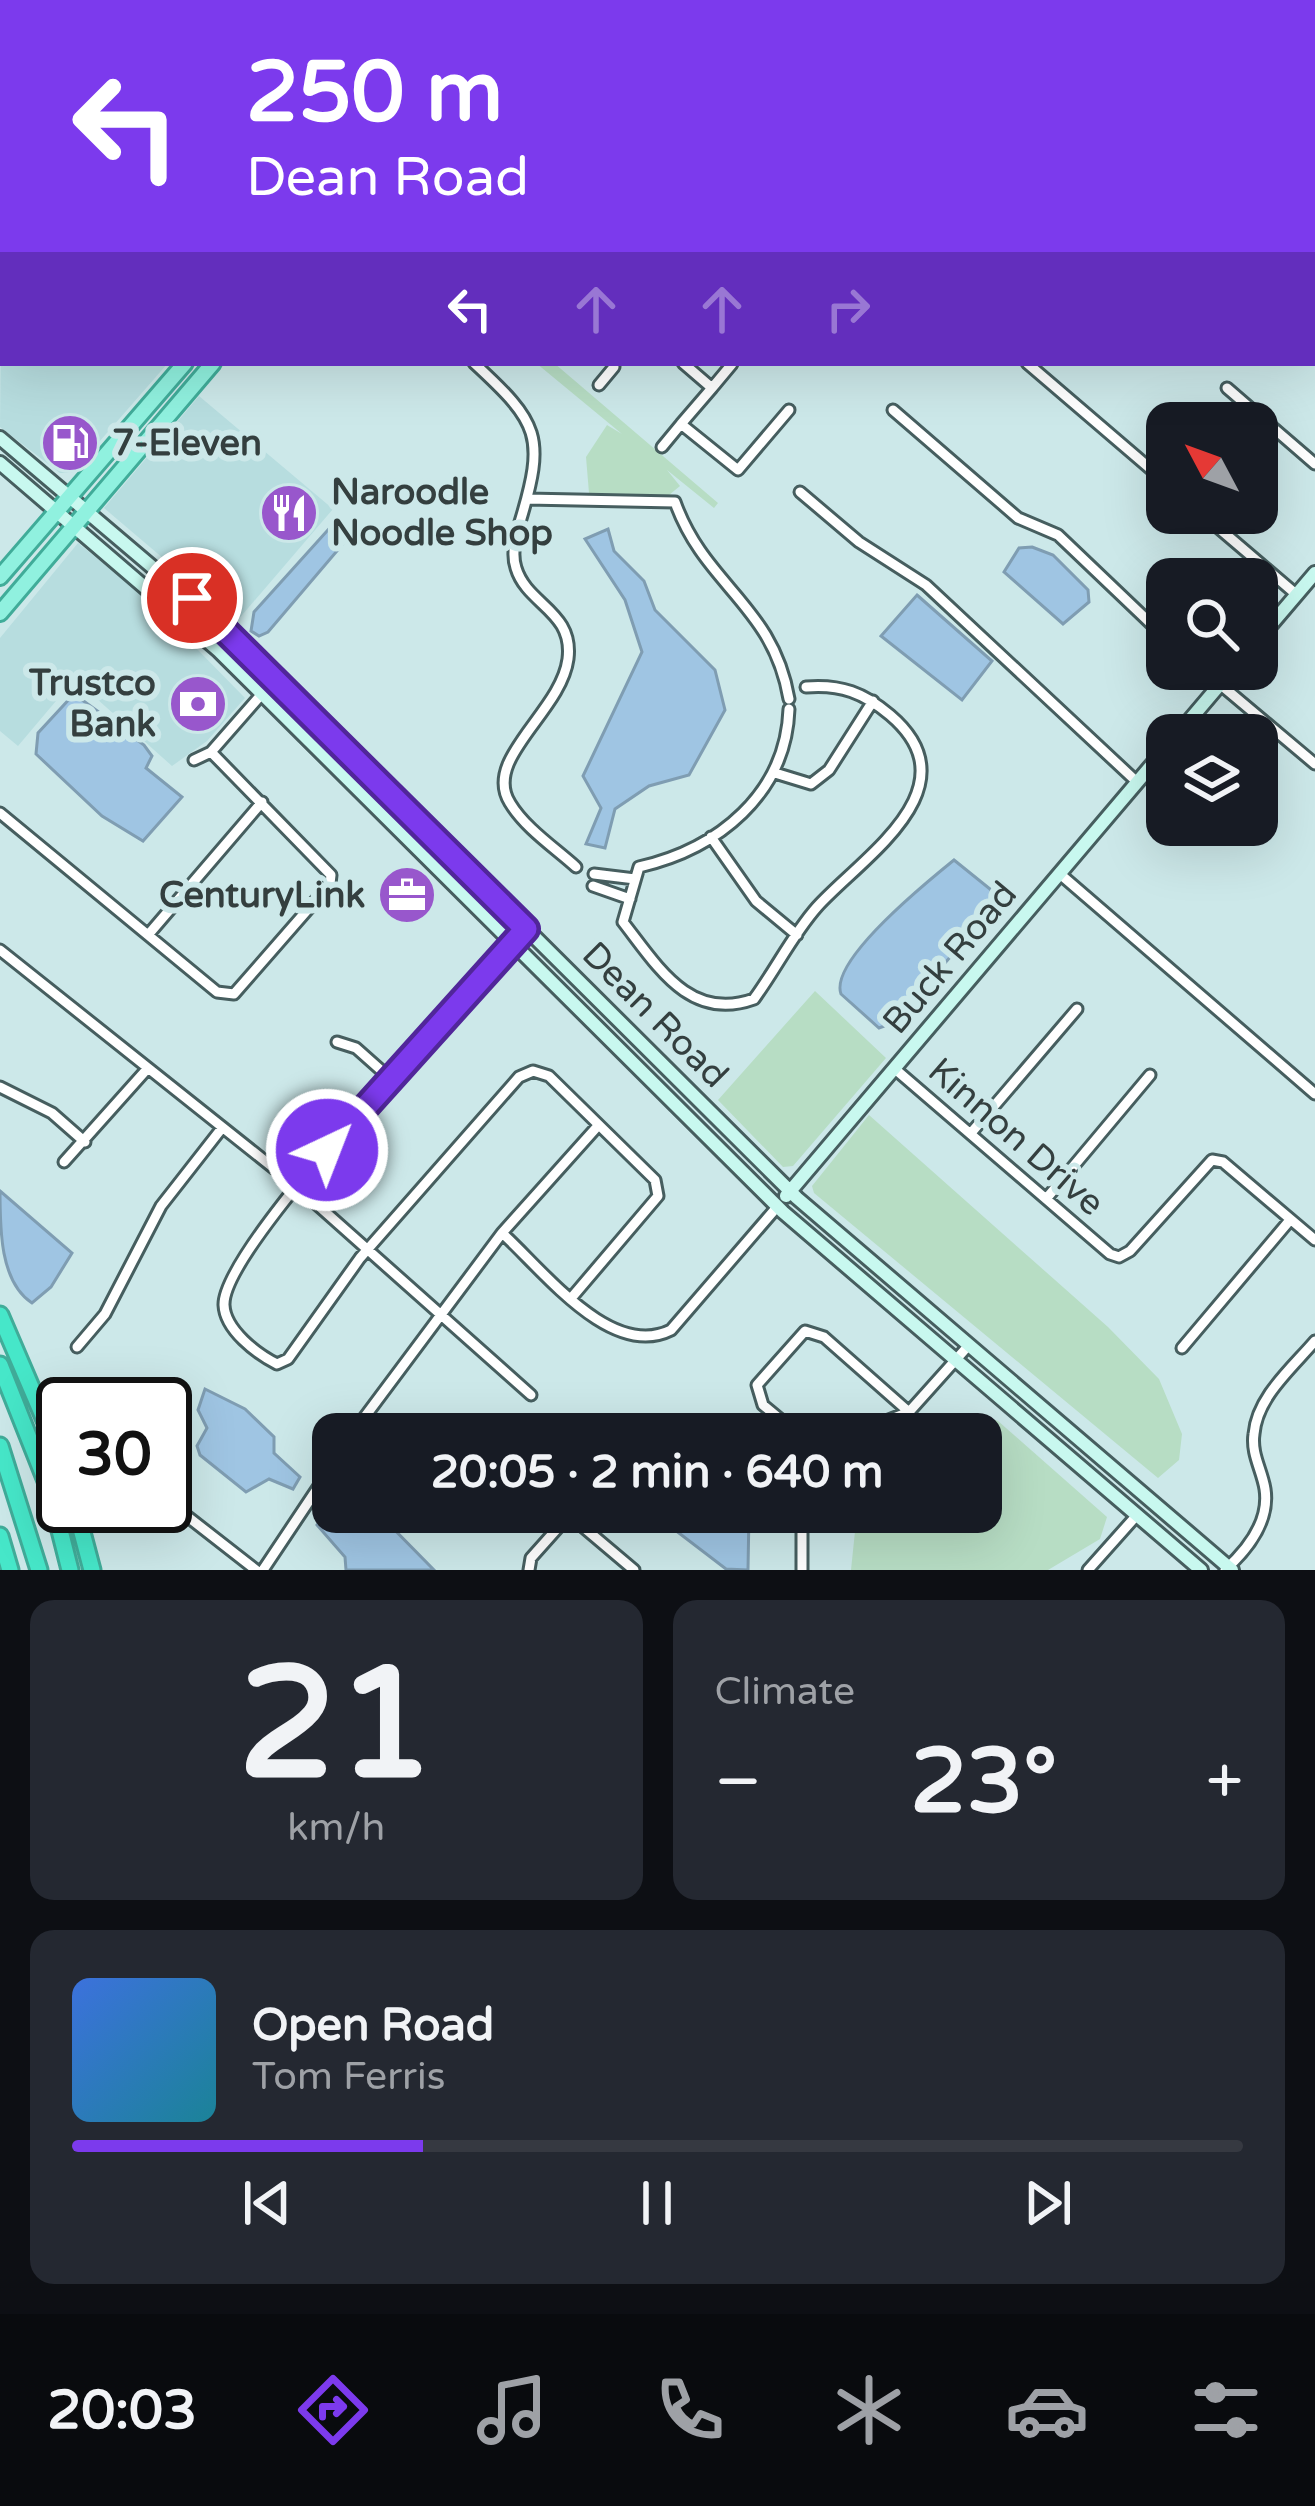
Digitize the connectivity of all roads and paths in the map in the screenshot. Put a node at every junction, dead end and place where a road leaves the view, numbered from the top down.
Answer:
1 (182, 366) edge
2 (210, 366) edge
3 (477, 366) edge
4 (613, 366) edge
5 (686, 366) edge
6 (730, 366) edge
7 (1030, 366) edge
8 (599, 385) dead end
9 (712, 388) junction
10 (1227, 388) dead end
11 (789, 410) dead end
12 (893, 410) dead end
13 (681, 424) junction
14 (0, 438) edge
15 (662, 448) dead end
16 (0, 463) edge
17 (1315, 464) edge
18 (1146, 465) edge
19 (800, 492) dead end
20 (70, 493) junction
21 (527, 499) junction
22 (56, 509) junction
23 (88, 509) junction
24 (75, 524) junction
25 (1226, 534) edge
26 (1315, 573) edge
27 (0, 577) edge
28 (1297, 595) junction
29 (0, 613) edge
30 (1278, 617) edge
31 (1146, 619) edge
32 (275, 679) junction
33 (806, 688) dead end
34 (1215, 690) edge
35 (1227, 690) edge
36 (262, 694) junction
37 (873, 700) junction
38 (1195, 714) edge
39 (211, 752) junction
40 (194, 760) dead end
41 (1315, 764) edge
42 (1146, 772) edge
43 (775, 773) junction
44 (1137, 782) junction
45 (262, 802) junction
46 (0, 813) edge
47 (711, 837) junction
48 (576, 867) dead end
49 (1060, 874) junction
50 (635, 879) junction
51 (630, 899) junction
52 (526, 929) junction
53 (148, 935) junction
54 (797, 935) junction
55 (513, 944) junction
56 (0, 950) edge
57 (1077, 1009) dead end
58 (337, 1042) dead end
59 (148, 1068) junction
60 (895, 1069) junction
61 (1150, 1075) dead end
62 (392, 1080) junction
63 (0, 1088) edge
64 (1315, 1094) edge
65 (222, 1128) junction
66 (596, 1128) junction
67 (971, 1133) junction
68 (85, 1142) junction
69 (64, 1162) dead end
70 (295, 1185) junction
71 (790, 1191) junction
72 (1046, 1198) junction
73 (777, 1207) junction
74 (1290, 1220) junction
75 (502, 1233) junction
76 (1315, 1240) edge
77 (371, 1251) junction
78 (573, 1296) junction
79 (0, 1297) edge
80 (443, 1312) junction
81 (2, 1319) edge
82 (1315, 1341) edge
83 (77, 1346) dead end
84 (969, 1346) junction
85 (1182, 1348) dead end
86 (956, 1360) junction
87 (0, 1365) edge
88 (531, 1395) dead end
89 (36, 1399) edge
90 (909, 1412) joint
91 (367, 1413) edge
92 (773, 1413) edge
93 (0, 1447) edge
94 (312, 1496) edge
95 (1137, 1515) junction
96 (192, 1519) edge
97 (82, 1533) edge
98 (553, 1533) edge
99 (592, 1533) edge
100 (802, 1533) edge
101 (0, 1536) edge
102 (1228, 1569) edge
103 (10, 1570) edge
104 (39, 1570) edge
105 (70, 1570) edge
106 (92, 1570) edge
107 (260, 1570) edge
108 (529, 1570) edge
109 (634, 1570) edge
110 (802, 1570) edge
111 (1088, 1570) edge
112 (1201, 1570) edge

1 - 20 main road
2 - 23 main road
3 - 21 street
4 - 8 street
5 - 9 street
6 - 9 street
7 - 18 street
9 - 13 street
10 - 17 street
11 - 13 street
12 - 31 street
13 - 15 street
14 - 20 main road, Dean Road
16 - 22 main road, Dean Road
19 - 44 street
20 - 22 main road
20 - 23 main road, Dean Road
21 - 43 street
21 - 48 street
22 - 24 main road, Dean Road
22 - 27 main road
23 - 24 main road
23 - 32 main road, Dean Road
24 - 29 main road
24 - 36 main road, Dean Road
25 - 28 street
26 - 28 main road
28 - 30 main road
32 - 36 street
32 - 52 main road, Dean Road
33 - 37 street
34 - 38 main road
35 - 41 street
36 - 39 street
36 - 55 main road, Dean Road
37 - 43 street
37 - 54 street
39 - 40 street
39 - 45 street
42 - 44 main road, Buck Road
43 - 47 street
44 - 49 main road, Buck Road
45 - 53 street
45 - 53 street
46 - 53 street
47 - 50 street
47 - 54 street
49 - 60 main road, Buck Road
49 - 64 street
50 - 51 street
50 - 51 street
51 - 54 street
52 - 55 street
52 - 71 main road, Dean Road
55 - 62 street
55 - 73 main road, Dean Road
56 - 59 street
57 - 67 street
58 - 62 street
59 - 65 street
59 - 68 street
60 - 67 street, Kinnon Drive
60 - 71 main road, Buck Road
61 - 72 street
62 - 70 street
63 - 68 street
65 - 70 street
65 - 83 street
66 - 75 street
66 - 77 street
66 - 78 street
67 - 72 street, Kinnon Drive
68 - 69 street
70 - 77 street
70 - 77 street
71 - 73 main road, Buck Road
71 - 84 main road, Dean Road
72 - 74 street, Kinnon Drive
73 - 78 street
73 - 86 main road, Dean Road
74 - 76 street, Kinnon Drive
74 - 85 street
75 - 78 street
75 - 80 street
77 - 80 street
79 - 81 highway
80 - 88 street
80 - 91 street
81 - 89 highway
82 - 102 street
84 - 86 street
84 - 102 main road, Dean Road
86 - 90 street
86 - 95 main road, Dean Road
87 - 105 highway
90 - 92 street
93 - 104 highway
94 - 107 street
95 - 111 street
95 - 112 main road, Dean Road
96 - 107 street
97 - 106 highway
98 - 108 street
99 - 109 street
100 - 110 street
101 - 103 highway

